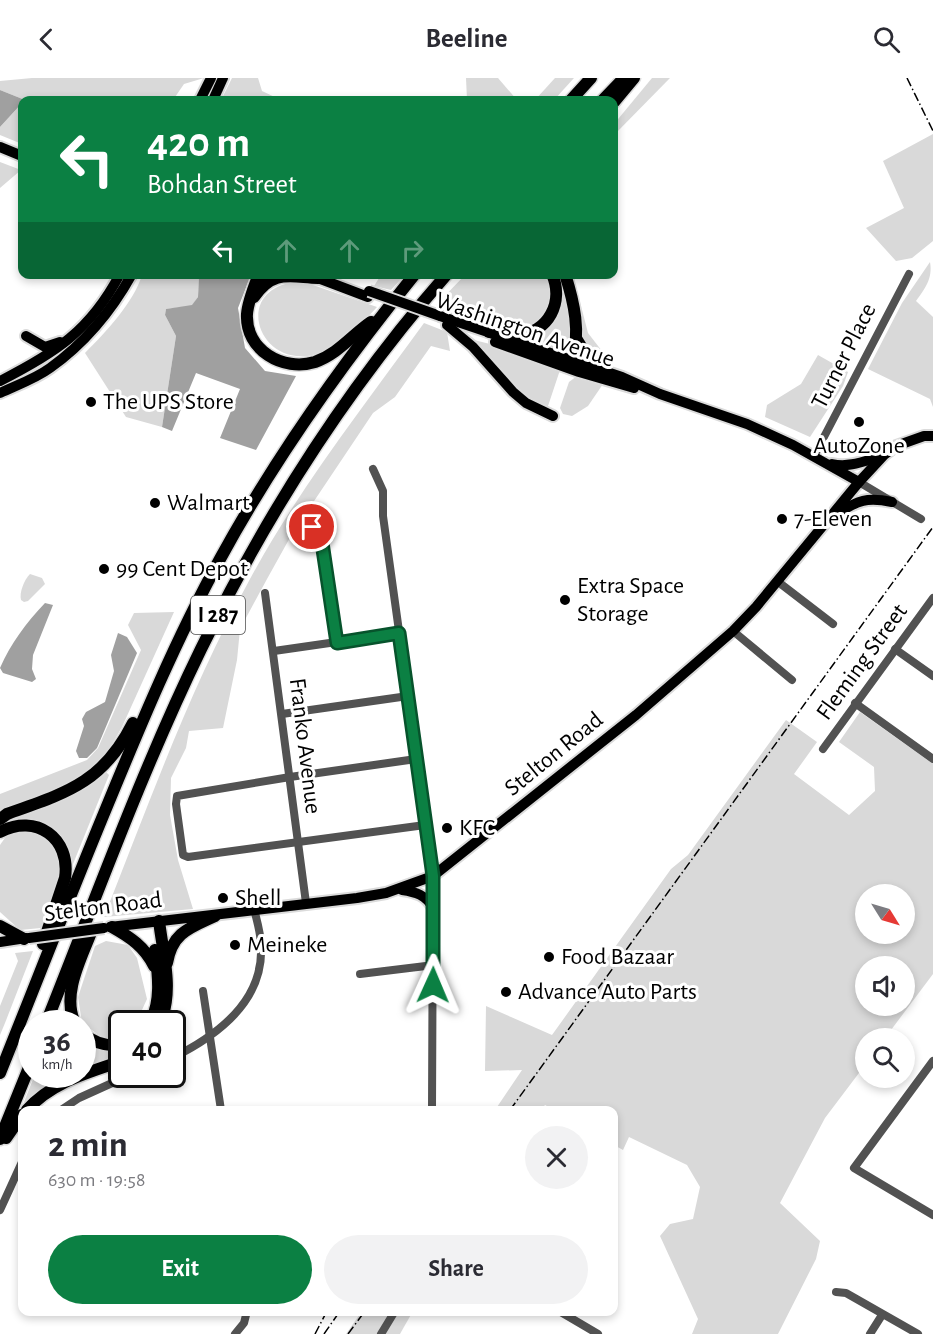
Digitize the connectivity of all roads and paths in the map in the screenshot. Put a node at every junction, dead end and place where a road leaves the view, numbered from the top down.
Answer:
1 (211, 78) edge
2 (223, 78) edge
3 (591, 78) edge
4 (624, 78) edge
5 (634, 78) edge
6 (202, 96) edge
7 (215, 96) edge
8 (575, 96) edge
9 (607, 96) edge
10 (618, 97) edge
11 (0, 147) edge
12 (18, 154) edge
13 (909, 274) dead end
14 (118, 279) edge
15 (129, 279) edge
16 (257, 279) edge
17 (273, 279) edge
18 (326, 279) edge
19 (411, 279) edge
20 (443, 279) edge
21 (454, 279) edge
22 (554, 279) edge
23 (566, 279) edge
24 (249, 303) junction
25 (384, 313) junction
26 (411, 318) junction
27 (88, 321) junction
28 (441, 321) junction
29 (489, 332) junction
30 (26, 336) dead end
31 (577, 340) junction
32 (572, 361) junction
33 (600, 371) junction
34 (0, 381) edge
35 (0, 393) edge
36 (660, 394) junction
37 (553, 416) dead end
38 (933, 436) edge
39 (884, 455) junction
40 (814, 456) junction
41 (825, 462) junction
42 (373, 470) dead end
43 (859, 482) junction
44 (892, 502) junction
45 (921, 519) dead end
46 (827, 522) junction
47 (312, 527) dead end
48 (777, 581) junction
49 (265, 593) dead end
50 (933, 598) edge
51 (832, 624) dead end
52 (733, 631) junction
53 (399, 633) junction
54 (337, 643) junction
55 (895, 649) junction
56 (274, 651) junction
57 (933, 676) edge
58 (792, 680) dead end
59 (408, 696) junction
60 (149, 703) junction
61 (855, 703) junction
62 (282, 714) junction
63 (823, 749) dead end
64 (416, 759) junction
65 (933, 759) edge
66 (290, 777) junction
67 (0, 819) edge
68 (425, 825) junction
69 (0, 832) edge
70 (298, 842) junction
71 (433, 876) junction
72 (99, 890) junction
73 (399, 890) junction
74 (306, 903) junction
75 (433, 908) junction
76 (254, 909) junction
77 (215, 916) junction
78 (155, 921) junction
79 (0, 926) edge
80 (108, 927) junction
81 (27, 938) junction
82 (0, 942) edge
83 (434, 965) junction
84 (161, 971) junction
85 (360, 974) dead end
86 (33, 991) junction
87 (203, 991) dead end
88 (51, 1010) edge
89 (70, 1010) edge
90 (155, 1010) edge
91 (165, 1010) edge
92 (210, 1036) junction
93 (186, 1050) edge
94 (933, 1060) edge
95 (108, 1066) edge
96 (0, 1073) edge
97 (108, 1085) edge
98 (21, 1088) edge
99 (32, 1106) edge
100 (67, 1106) edge
101 (220, 1106) edge
102 (432, 1106) edge
103 (18, 1121) edge
104 (0, 1139) edge
105 (0, 1146) edge
106 (18, 1171) edge
107 (0, 1210) edge
108 (933, 1215) edge
109 (836, 1292) dead end
110 (882, 1315) junction
111 (245, 1316) edge
112 (392, 1316) edge
113 (567, 1316) edge
114 (235, 1334) edge
115 (381, 1334) edge
116 (598, 1334) edge
117 (870, 1334) edge
118 (918, 1334) edge

1 - 6 main road
2 - 7 main road
3 - 8 highway
4 - 9 highway
5 - 10 highway
11 - 12 main road
13 - 40 street, Turner Place
14 - 27 main road
15 - 35 main road
16 - 24 highway
17 - 24 highway
18 - 28 main road, Washington Avenue
19 - 25 highway, I 287
20 - 26 highway, I 287
21 - 26 highway
22 - 29 highway
23 - 31 highway
24 - 25 highway
25 - 60 highway, I 287
26 - 72 highway, I 287
27 - 30 main road
27 - 34 main road
28 - 29 main road, Washington Avenue
28 - 36 main road, Washington Avenue
28 - 37 main road
29 - 32 main road, Washington Avenue
31 - 32 highway
31 - 33 highway
32 - 33 main road, Washington Avenue
33 - 36 main road, Washington Avenue
36 - 40 main road, Washington Avenue
38 - 39 main road, Stelton Road
39 - 41 main road
39 - 43 main road, Stelton Road
40 - 41 main road, Washington Avenue
41 - 43 main road, Washington Avenue
42 - 53 street
43 - 44 street, Washington Avenue
43 - 46 main road, Stelton Road
44 - 45 street, Washington Avenue
44 - 46 main road
46 - 48 main road, Stelton Road
47 - 54 street
48 - 51 street
48 - 52 main road, Stelton Road
49 - 56 street, Franko Avenue
50 - 55 street, Fleming Street
52 - 58 street
52 - 71 main road, Stelton Road
53 - 54 street
53 - 59 street
54 - 56 street
55 - 57 street
55 - 61 street, Fleming Street
56 - 62 street, Franko Avenue
59 - 62 street
59 - 64 street
60 - 67 highway
60 - 86 highway, I 287
61 - 63 street, Fleming Street
61 - 65 street
62 - 66 street, Franko Avenue
64 - 66 street
64 - 68 street
66 - 70 street, Franko Avenue
66 - 70 street
68 - 70 street
68 - 71 street
69 - 86 highway
70 - 74 street, Franko Avenue
71 - 73 main road, Stelton Road
71 - 75 street
72 - 88 highway, I 287
72 - 89 highway
73 - 74 main road, Stelton Road
73 - 75 main road
74 - 76 main road, Stelton Road
75 - 83 street
76 - 77 main road, Stelton Road
76 - 92 street
77 - 78 main road, Stelton Road
77 - 84 highway
78 - 80 main road, Stelton Road
78 - 84 highway
79 - 81 highway
80 - 81 main road, Stelton Road, bridge
80 - 84 highway
81 - 82 main road, Stelton Road
83 - 85 street
83 - 102 street
84 - 90 highway
84 - 91 highway
86 - 96 highway, I 287
87 - 92 street
92 - 93 street
92 - 101 street
94 - 108 street
95 - 99 highway
97 - 100 street
98 - 104 highway
103 - 105 highway
106 - 107 street
109 - 110 street
110 - 117 street
110 - 118 street
111 - 114 street
112 - 115 street
113 - 116 street

